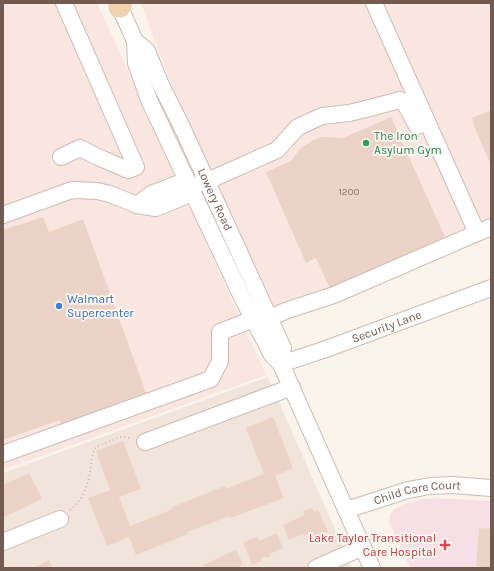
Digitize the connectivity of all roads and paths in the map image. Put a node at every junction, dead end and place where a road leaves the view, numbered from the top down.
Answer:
1 (64, 3) edge
2 (374, 3) edge
3 (119, 4) edge
4 (134, 41) junction
5 (427, 121) junction
6 (61, 157) dead end
7 (206, 182) junction
8 (189, 188) junction
9 (3, 215) edge
10 (484, 230) edge
11 (491, 288) edge
12 (261, 319) junction
13 (281, 364) junction
14 (292, 387) junction
15 (145, 442) joint
16 (3, 454) edge
17 (491, 488) edge
18 (346, 510) junction
19 (60, 519) joint
20 (3, 542) edge
21 (362, 547) junction
22 (316, 568) edge
23 (372, 568) edge

1 - 6 street
2 - 5 street
3 - 4 street, Lowery Road
4 - 7 street, Lowery Road
4 - 8 street, Lowery Road
5 - 7 street
5 - 10 street
7 - 8 street
7 - 12 street, Lowery Road
8 - 9 street
8 - 12 street, Lowery Road
10 - 12 street
11 - 13 street, Security Lane
12 - 13 street, Lowery Road
12 - 16 street
13 - 14 street, Lowery Road
14 - 15 street
14 - 18 street, Lowery Road
15 - 19 path
17 - 18 street, Child Care Court
18 - 21 street, Lowery Road
19 - 20 street
21 - 22 street
21 - 23 street, Lowery Road

